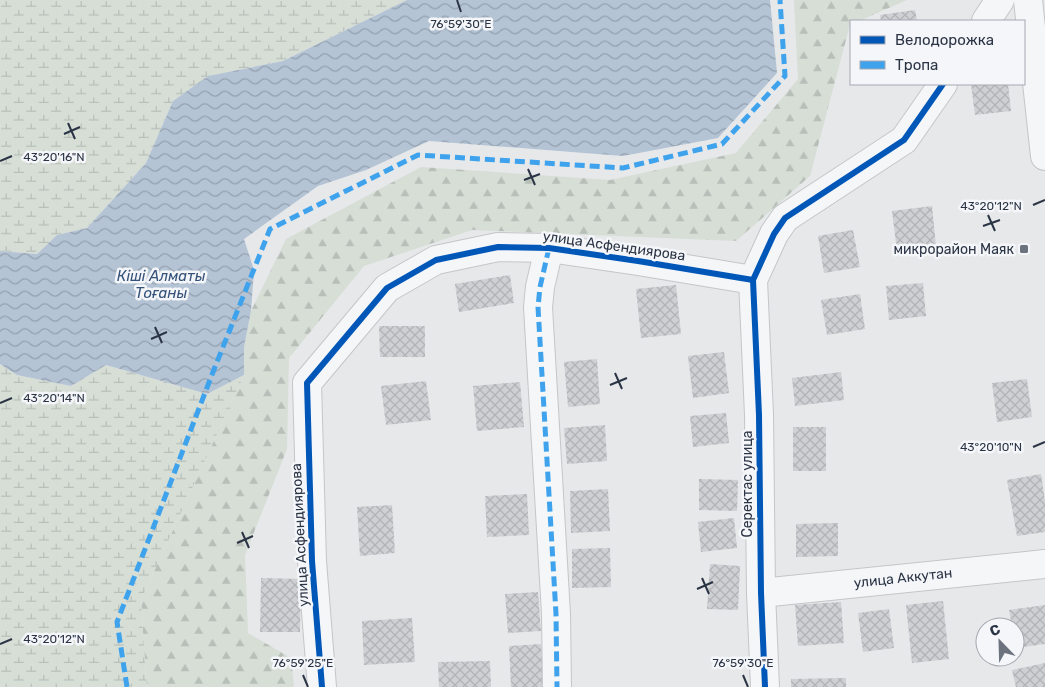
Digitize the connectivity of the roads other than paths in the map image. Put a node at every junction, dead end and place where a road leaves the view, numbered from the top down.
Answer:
1 (1000, 0) edge
2 (1028, 0) edge
3 (987, 20) edge
4 (942, 85) edge
5 (1045, 156) edge
6 (549, 248) junction
7 (753, 280) junction
8 (1045, 564) edge
9 (761, 593) junction
10 (322, 687) edge
11 (557, 687) edge
12 (765, 687) edge

1 - 3 street
2 - 5 street
4 - 7 street
6 - 7 street, улица Асфендиярова
6 - 10 street, улица Асфендиярова
6 - 11 street, улица Асфендиярова
7 - 9 street, Серектас улица
8 - 9 street, улица Аккутан
9 - 12 street, Серектас улица

